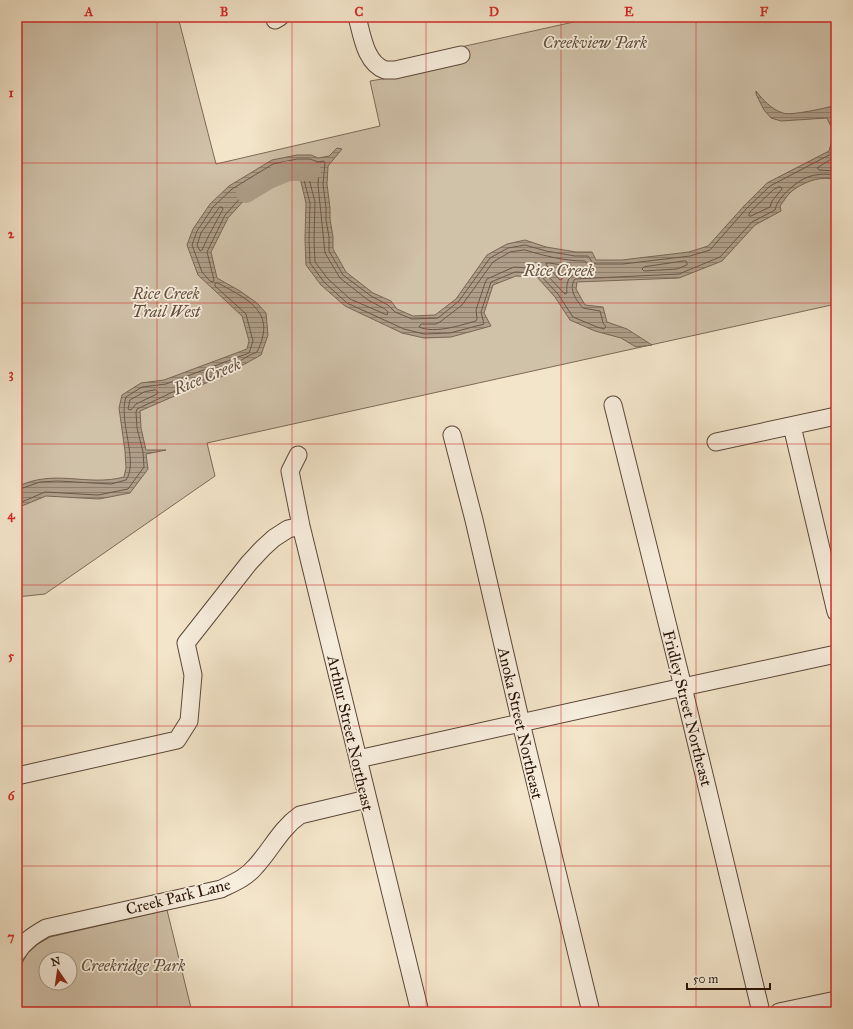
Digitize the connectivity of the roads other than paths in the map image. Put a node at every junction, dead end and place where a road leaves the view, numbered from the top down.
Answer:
1 (357, 17) edge
2 (461, 55) dead end
3 (613, 405) dead end
4 (836, 416) edge
5 (792, 426) junction
6 (452, 435) dead end
7 (716, 442) dead end
8 (298, 455) dead end
9 (301, 526) junction
10 (836, 612) edge
11 (836, 654) edge
12 (683, 687) junction
13 (521, 723) junction
14 (358, 759) junction
15 (17, 776) edge
16 (367, 798) junction
17 (17, 953) edge
18 (836, 1000) edge
19 (420, 1012) edge
20 (590, 1012) edge
21 (761, 1012) edge
22 (779, 1012) edge

1 - 2 street
3 - 12 street, Fridley Street Northeast
4 - 5 street
5 - 7 street
5 - 10 street
6 - 13 street, Anoka Street Northeast
8 - 9 street, Arthur Street Northeast
9 - 14 street, Arthur Street Northeast
9 - 15 street
11 - 12 street
12 - 13 street
12 - 21 street, Fridley Street Northeast
13 - 14 street
13 - 20 street, Anoka Street Northeast
14 - 16 street, Arthur Street Northeast
16 - 17 street, Creek Park Lane
16 - 19 street, Arthur Street Northeast
18 - 22 street

